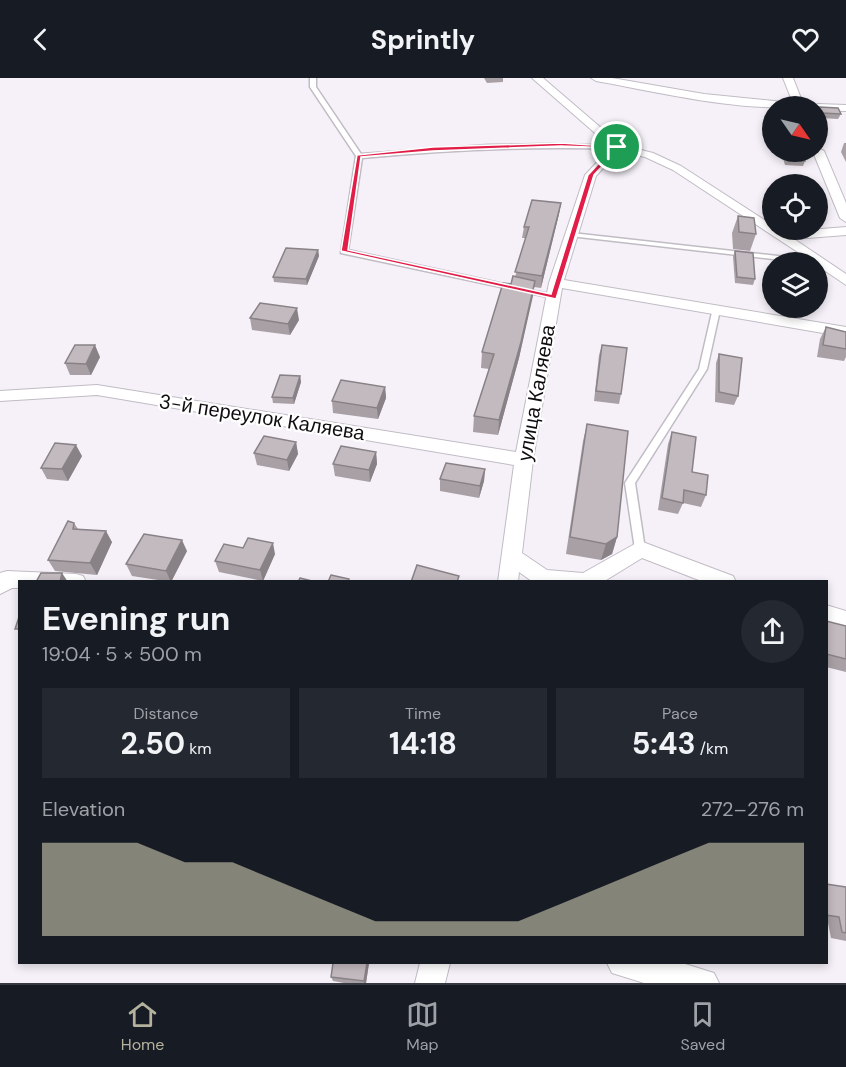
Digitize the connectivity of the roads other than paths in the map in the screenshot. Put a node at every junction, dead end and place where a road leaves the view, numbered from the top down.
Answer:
1 (313, 78) edge
2 (537, 78) edge
3 (596, 78) edge
4 (788, 78) edge
5 (625, 80) edge
6 (794, 96) edge
7 (762, 103) edge
8 (828, 107) edge
9 (846, 108) edge
10 (617, 147) junction
11 (359, 156) junction
12 (823, 162) edge
13 (846, 218) edge
14 (762, 224) edge
15 (846, 231) edge
16 (828, 232) edge
17 (572, 235) junction
18 (786, 240) edge
19 (803, 252) edge
20 (762, 257) edge
21 (828, 269) edge
22 (846, 281) edge
23 (555, 290) junction
24 (716, 310) junction
25 (846, 332) edge
26 (0, 396) edge
27 (524, 460) junction
28 (640, 549) junction
29 (511, 556) junction
30 (30, 580) edge
31 (508, 580) edge
32 (564, 580) edge
33 (588, 580) edge
34 (721, 580) edge
35 (0, 586) edge
36 (828, 615) edge
37 (846, 620) edge
38 (435, 964) edge
39 (626, 964) edge
40 (430, 983) edge
41 (704, 983) edge

1 - 11 lane
2 - 10 street
3 - 5 street
4 - 6 street
5 - 7 street
8 - 9 street
10 - 11 lane
10 - 14 street
10 - 17 street, улица Каляева
11 - 23 lane
12 - 13 street
15 - 16 street
17 - 20 lane
17 - 23 street, улица Каляева
18 - 19 street
21 - 22 street
23 - 24 street
23 - 27 street, улица Каляева
24 - 25 street
24 - 28 lane
26 - 27 street, 3-й переулок Каляева
27 - 29 street, улица Каляева
28 - 33 street
28 - 34 street
29 - 31 street, улица Каляева
29 - 32 street
30 - 35 street
36 - 37 street
38 - 40 street
39 - 41 street

